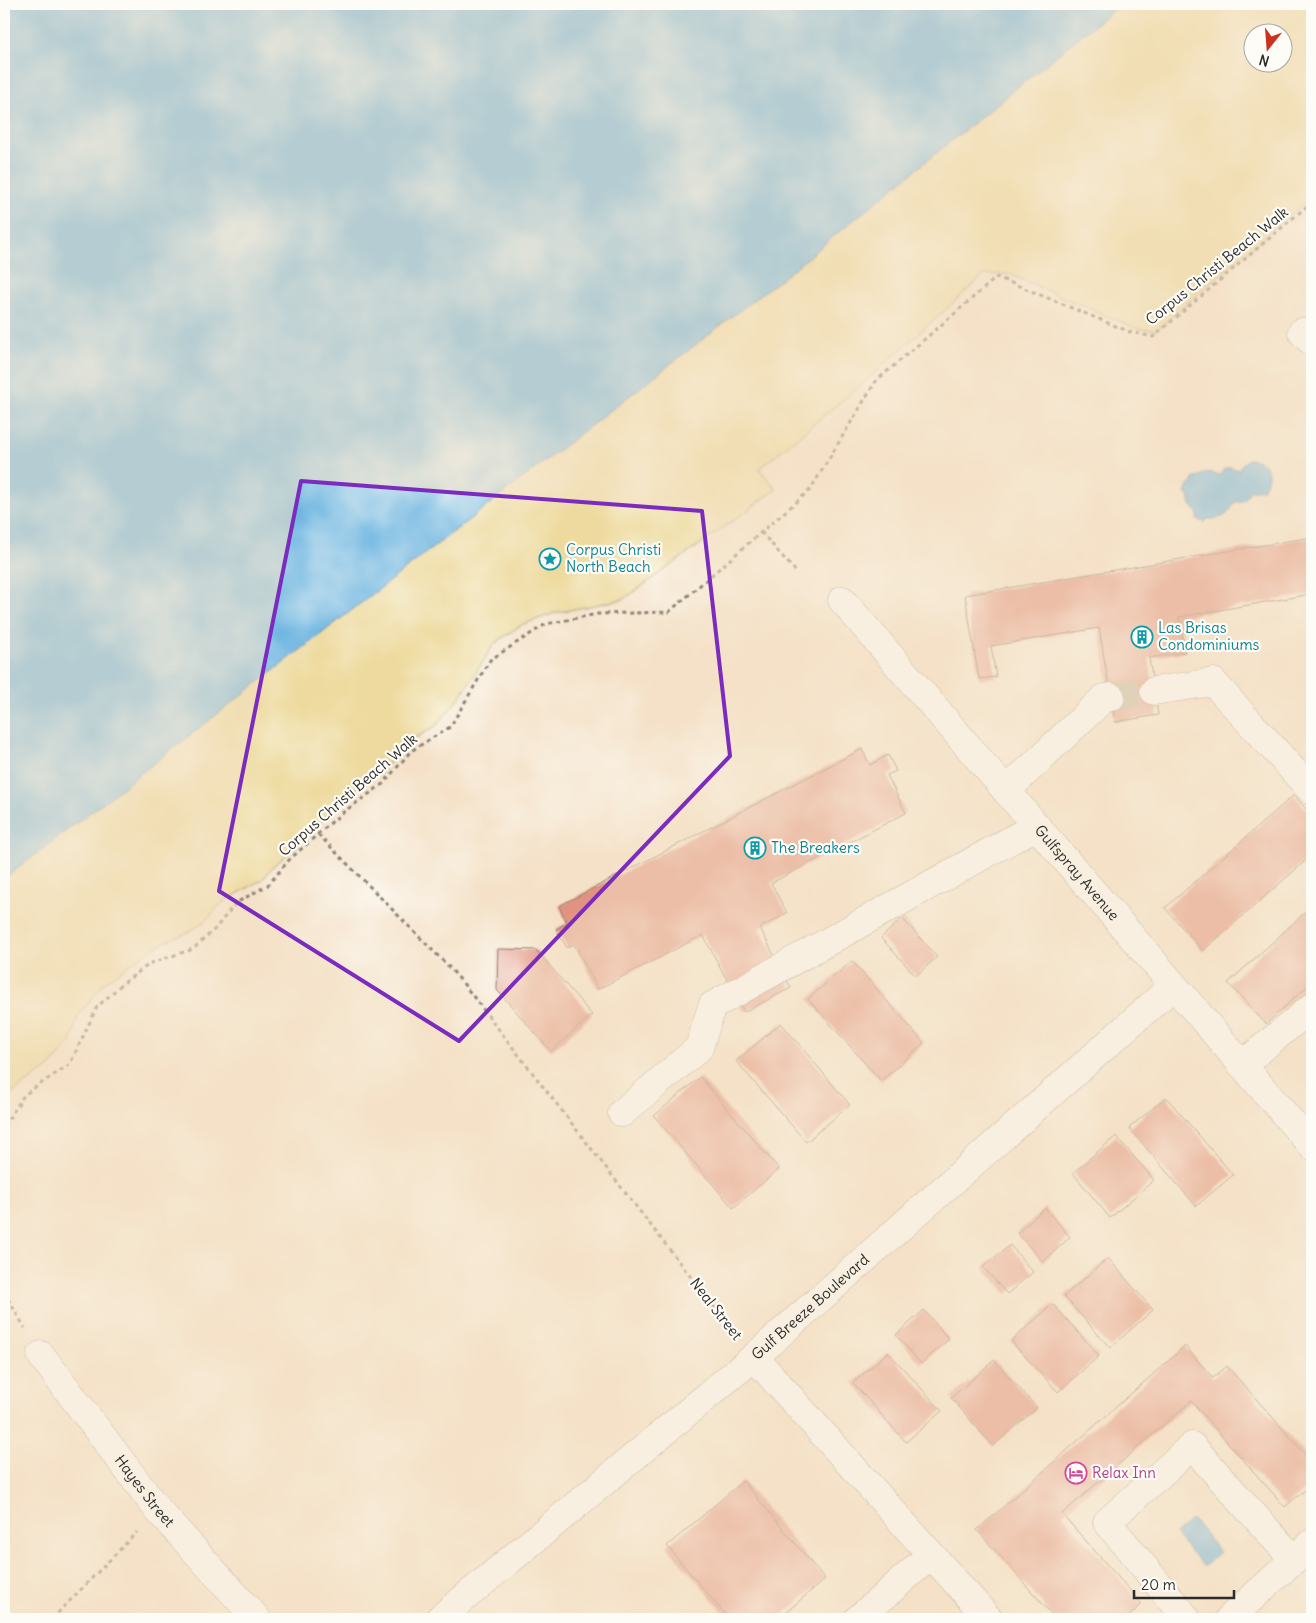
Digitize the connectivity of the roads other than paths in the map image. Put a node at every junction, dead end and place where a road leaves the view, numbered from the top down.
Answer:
1 (842, 600) dead end
2 (1154, 691) tunnel mouth
3 (1111, 697) tunnel mouth
4 (1006, 791) junction
5 (1312, 791) edge
6 (1036, 826) junction
7 (1174, 986) junction
8 (1312, 1007) edge
9 (1242, 1065) junction
10 (622, 1113) dead end
11 (1312, 1146) edge
12 (41, 1355) road end
13 (754, 1357) junction
14 (1303, 1551) edge
15 (931, 1554) junction
16 (257, 1619) edge
17 (439, 1619) edge
18 (858, 1619) edge
19 (989, 1619) edge
20 (1187, 1619) edge
21 (1229, 1619) edge

1 - 4 street, Gulfspray Avenue
2 - 5 street
3 - 4 street
4 - 6 street, Gulfspray Avenue
6 - 7 street, Gulfspray Avenue
6 - 10 street
7 - 9 street, Gulfspray Avenue
7 - 13 street, Gulf Breeze Boulevard
8 - 9 street
9 - 11 street, Gulfspray Avenue
12 - 16 street, Hayes Street
13 - 15 street
13 - 17 street, Gulf Breeze Boulevard
14 - 20 street
14 - 21 street
15 - 18 street
15 - 19 street

